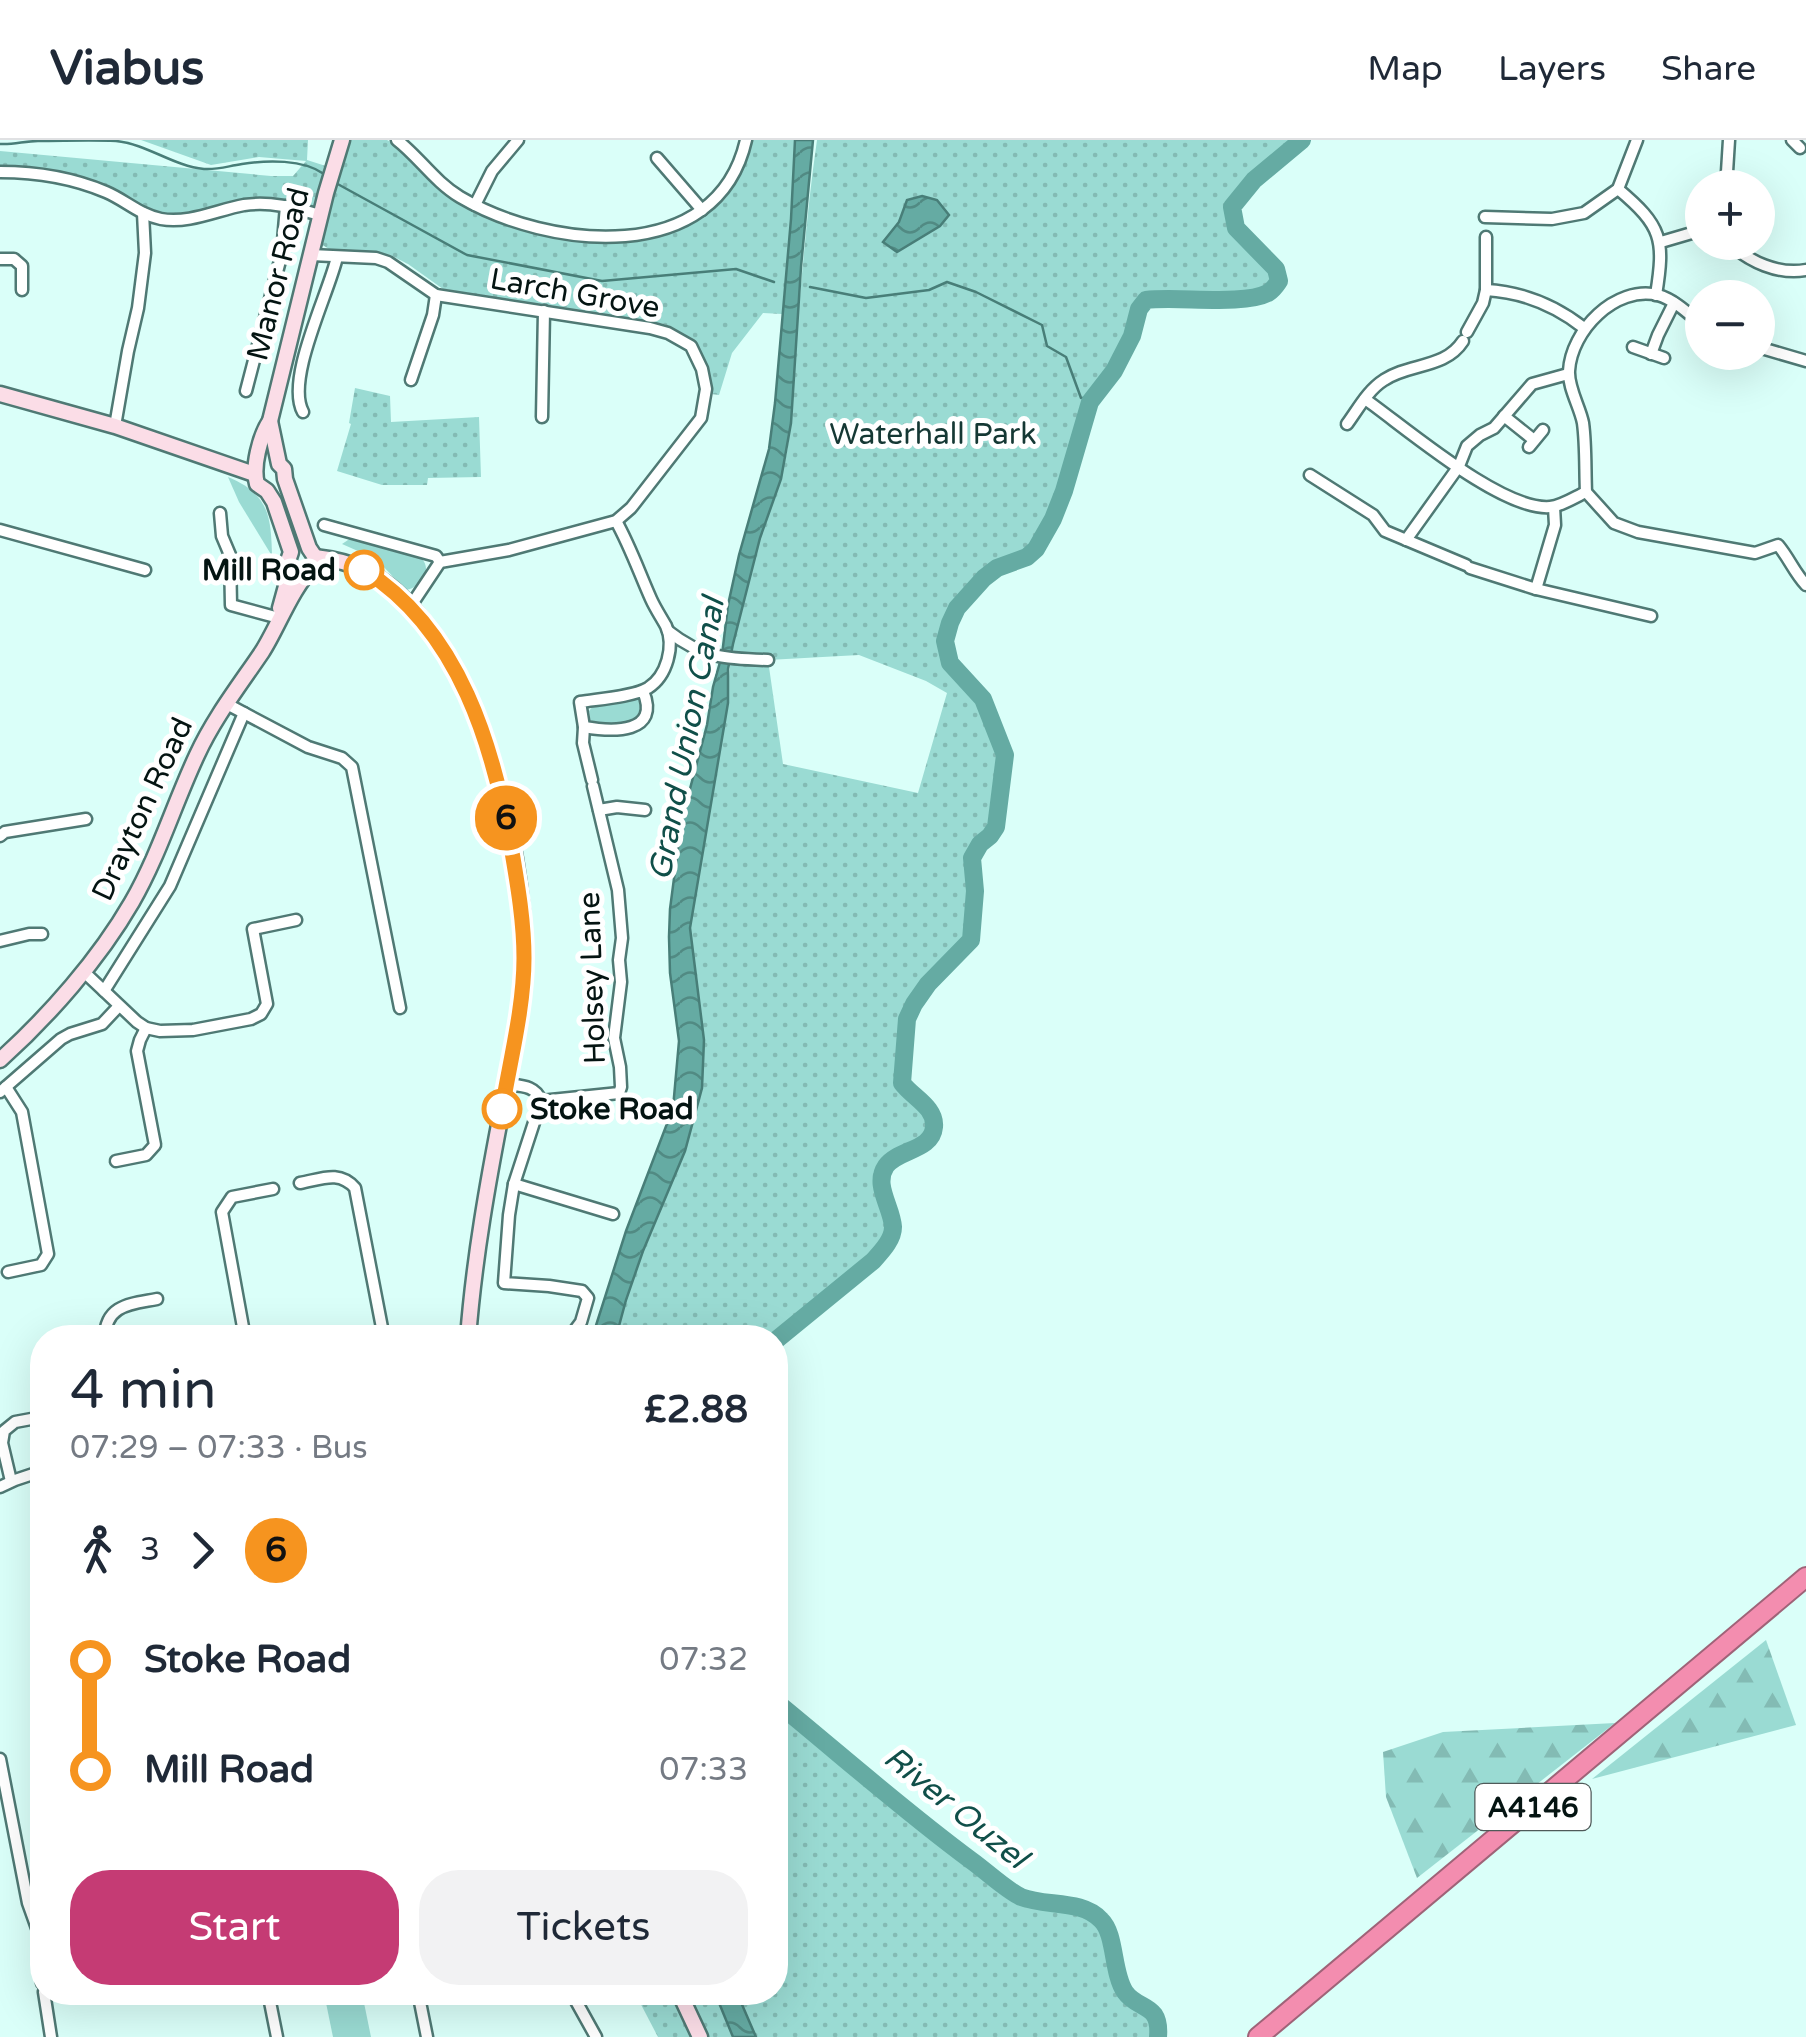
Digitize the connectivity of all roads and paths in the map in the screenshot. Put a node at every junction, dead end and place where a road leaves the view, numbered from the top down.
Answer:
1 (342, 140) edge
2 (397, 140) edge
3 (518, 140) edge
4 (746, 140) edge
5 (1637, 140) edge
6 (1729, 140) edge
7 (657, 158) dead end
8 (1727, 170) edge
9 (0, 172) edge
10 (1618, 188) junction
11 (475, 205) junction
12 (286, 206) junction
13 (702, 210) junction
14 (143, 213) junction
15 (320, 215) junction
16 (1485, 217) dead end
17 (1685, 235) edge
18 (1486, 237) dead end
19 (1661, 242) junction
20 (311, 255) junction
21 (337, 258) junction
22 (0, 259) edge
23 (1753, 260) edge
24 (1806, 270) edge
25 (22, 290) dead end
26 (1486, 290) junction
27 (436, 295) junction
28 (1656, 295) junction
29 (1674, 303) junction
30 (544, 311) junction
31 (1685, 312) edge
32 (1584, 328) junction
33 (1633, 347) dead end
34 (1775, 352) edge
35 (1651, 354) junction
36 (1664, 358) dead end
37 (1806, 361) edge
38 (1568, 374) junction
39 (412, 380) dead end
40 (246, 391) dead end
41 (0, 394) edge
42 (1366, 399) junction
43 (303, 412) dead end
44 (1504, 416) junction
45 (542, 417) dead end
46 (270, 421) junction
47 (1348, 424) dead end
48 (115, 426) junction
49 (1542, 430) dead end
50 (280, 464) junction
51 (1458, 466) junction
52 (256, 470) junction
53 (1310, 475) dead end
54 (285, 480) junction
55 (267, 491) junction
56 (1586, 492) junction
57 (1554, 507) junction
58 (220, 513) dead end
59 (616, 520) junction
60 (324, 524) dead end
61 (0, 530) edge
62 (1406, 540) junction
63 (291, 552) junction
64 (312, 552) junction
65 (440, 562) junction
66 (291, 568) junction
67 (145, 570) dead end
68 (308, 573) junction
69 (1806, 584) edge
70 (1536, 589) junction
71 (410, 607) junction
72 (1651, 616) dead end
73 (280, 617) junction
74 (668, 631) junction
75 (768, 660) dead end
76 (643, 691) junction
77 (226, 703) junction
78 (244, 713) junction
79 (584, 727) junction
80 (599, 810) junction
81 (644, 810) dead end
82 (86, 819) dead end
83 (0, 836) edge
84 (296, 920) dead end
85 (42, 934) dead end
86 (0, 941) edge
87 (83, 971) junction
88 (104, 991) junction
89 (119, 1006) junction
90 (400, 1008) dead end
91 (146, 1028) junction
92 (0, 1060) edge
93 (506, 1084) junction
94 (3, 1089) edge
95 (541, 1101) junction
96 (116, 1161) dead end
97 (300, 1183) dead end
98 (514, 1184) junction
99 (273, 1188) dead end
100 (613, 1214) dead end
101 (8, 1272) dead end
102 (158, 1298) dead end
103 (106, 1325) edge
104 (243, 1325) edge
105 (381, 1325) edge
106 (469, 1325) edge
107 (579, 1325) edge
108 (30, 1419) edge
109 (30, 1476) edge
110 (6, 1484) edge
111 (1806, 1577) edge
112 (0, 1759) edge
113 (30, 1912) edge
114 (46, 2005) edge
115 (271, 2005) edge
116 (421, 2005) edge
117 (578, 2005) edge
118 (685, 2005) edge
119 (51, 2037) edge
120 (277, 2037) edge
121 (428, 2037) edge
122 (596, 2037) edge
123 (700, 2037) edge
124 (1258, 2037) edge

1 - 15 street, Manor Road
2 - 11 street
3 - 11 street
4 - 13 street
5 - 10 street
6 - 8 street
7 - 13 street
9 - 14 street
10 - 16 street
10 - 19 street
11 - 13 street
12 - 14 street
12 - 15 street
12 - 40 street
14 - 48 street
15 - 20 street, Manor Road
17 - 19 street
18 - 26 street
19 - 28 street
20 - 21 street, Larch Grove
20 - 46 street, Manor Road
21 - 27 street, Larch Grove
21 - 43 street
22 - 25 street
23 - 24 street
26 - 32 street
26 - 42 street
27 - 30 street, Larch Grove
27 - 39 street
28 - 29 street
28 - 32 street
29 - 31 street
29 - 35 street
30 - 45 street
30 - 59 street, Larch Grove
32 - 38 street
33 - 35 street
34 - 37 street
35 - 36 street
38 - 44 street
38 - 56 street
41 - 48 street
42 - 47 street
42 - 51 street
44 - 49 street
44 - 51 street
46 - 50 street, Manor Road
46 - 52 street, Manor Road
48 - 52 street
50 - 52 street
50 - 54 street
51 - 57 street
51 - 62 street
52 - 55 street
53 - 62 street
54 - 55 street
54 - 64 street
55 - 63 street
56 - 57 street
56 - 69 street
57 - 70 street
58 - 73 street
59 - 65 street
59 - 74 street
60 - 65 street
61 - 67 street
62 - 70 street
63 - 64 street
63 - 66 street
64 - 68 street
64 - 71 street
65 - 71 street
66 - 68 street
66 - 73 street, Drayton Road
68 - 73 street, Drayton Road
70 - 72 street
71 - 93 street
73 - 77 street, Drayton Road
74 - 75 street
74 - 76 street
76 - 79 street
76 - 79 street
77 - 78 street
77 - 87 street, Drayton Road
78 - 88 street, Drayton Road
78 - 90 street
79 - 80 street, Holsey Lane
80 - 81 street
80 - 95 street, Holsey Lane
82 - 83 street
84 - 91 street
85 - 86 street
87 - 88 street
87 - 92 street, Drayton Road
88 - 89 street
89 - 91 street
89 - 94 street
91 - 96 street
93 - 95 street
93 - 106 street
94 - 101 street
95 - 98 street
97 - 105 street
98 - 100 street
98 - 107 street
99 - 104 street
102 - 103 street
108 - 110 street
109 - 110 street
111 - 124 highway, A4146
112 - 113 street
114 - 119 street
115 - 120 street
116 - 121 street
117 - 122 street
118 - 123 street

